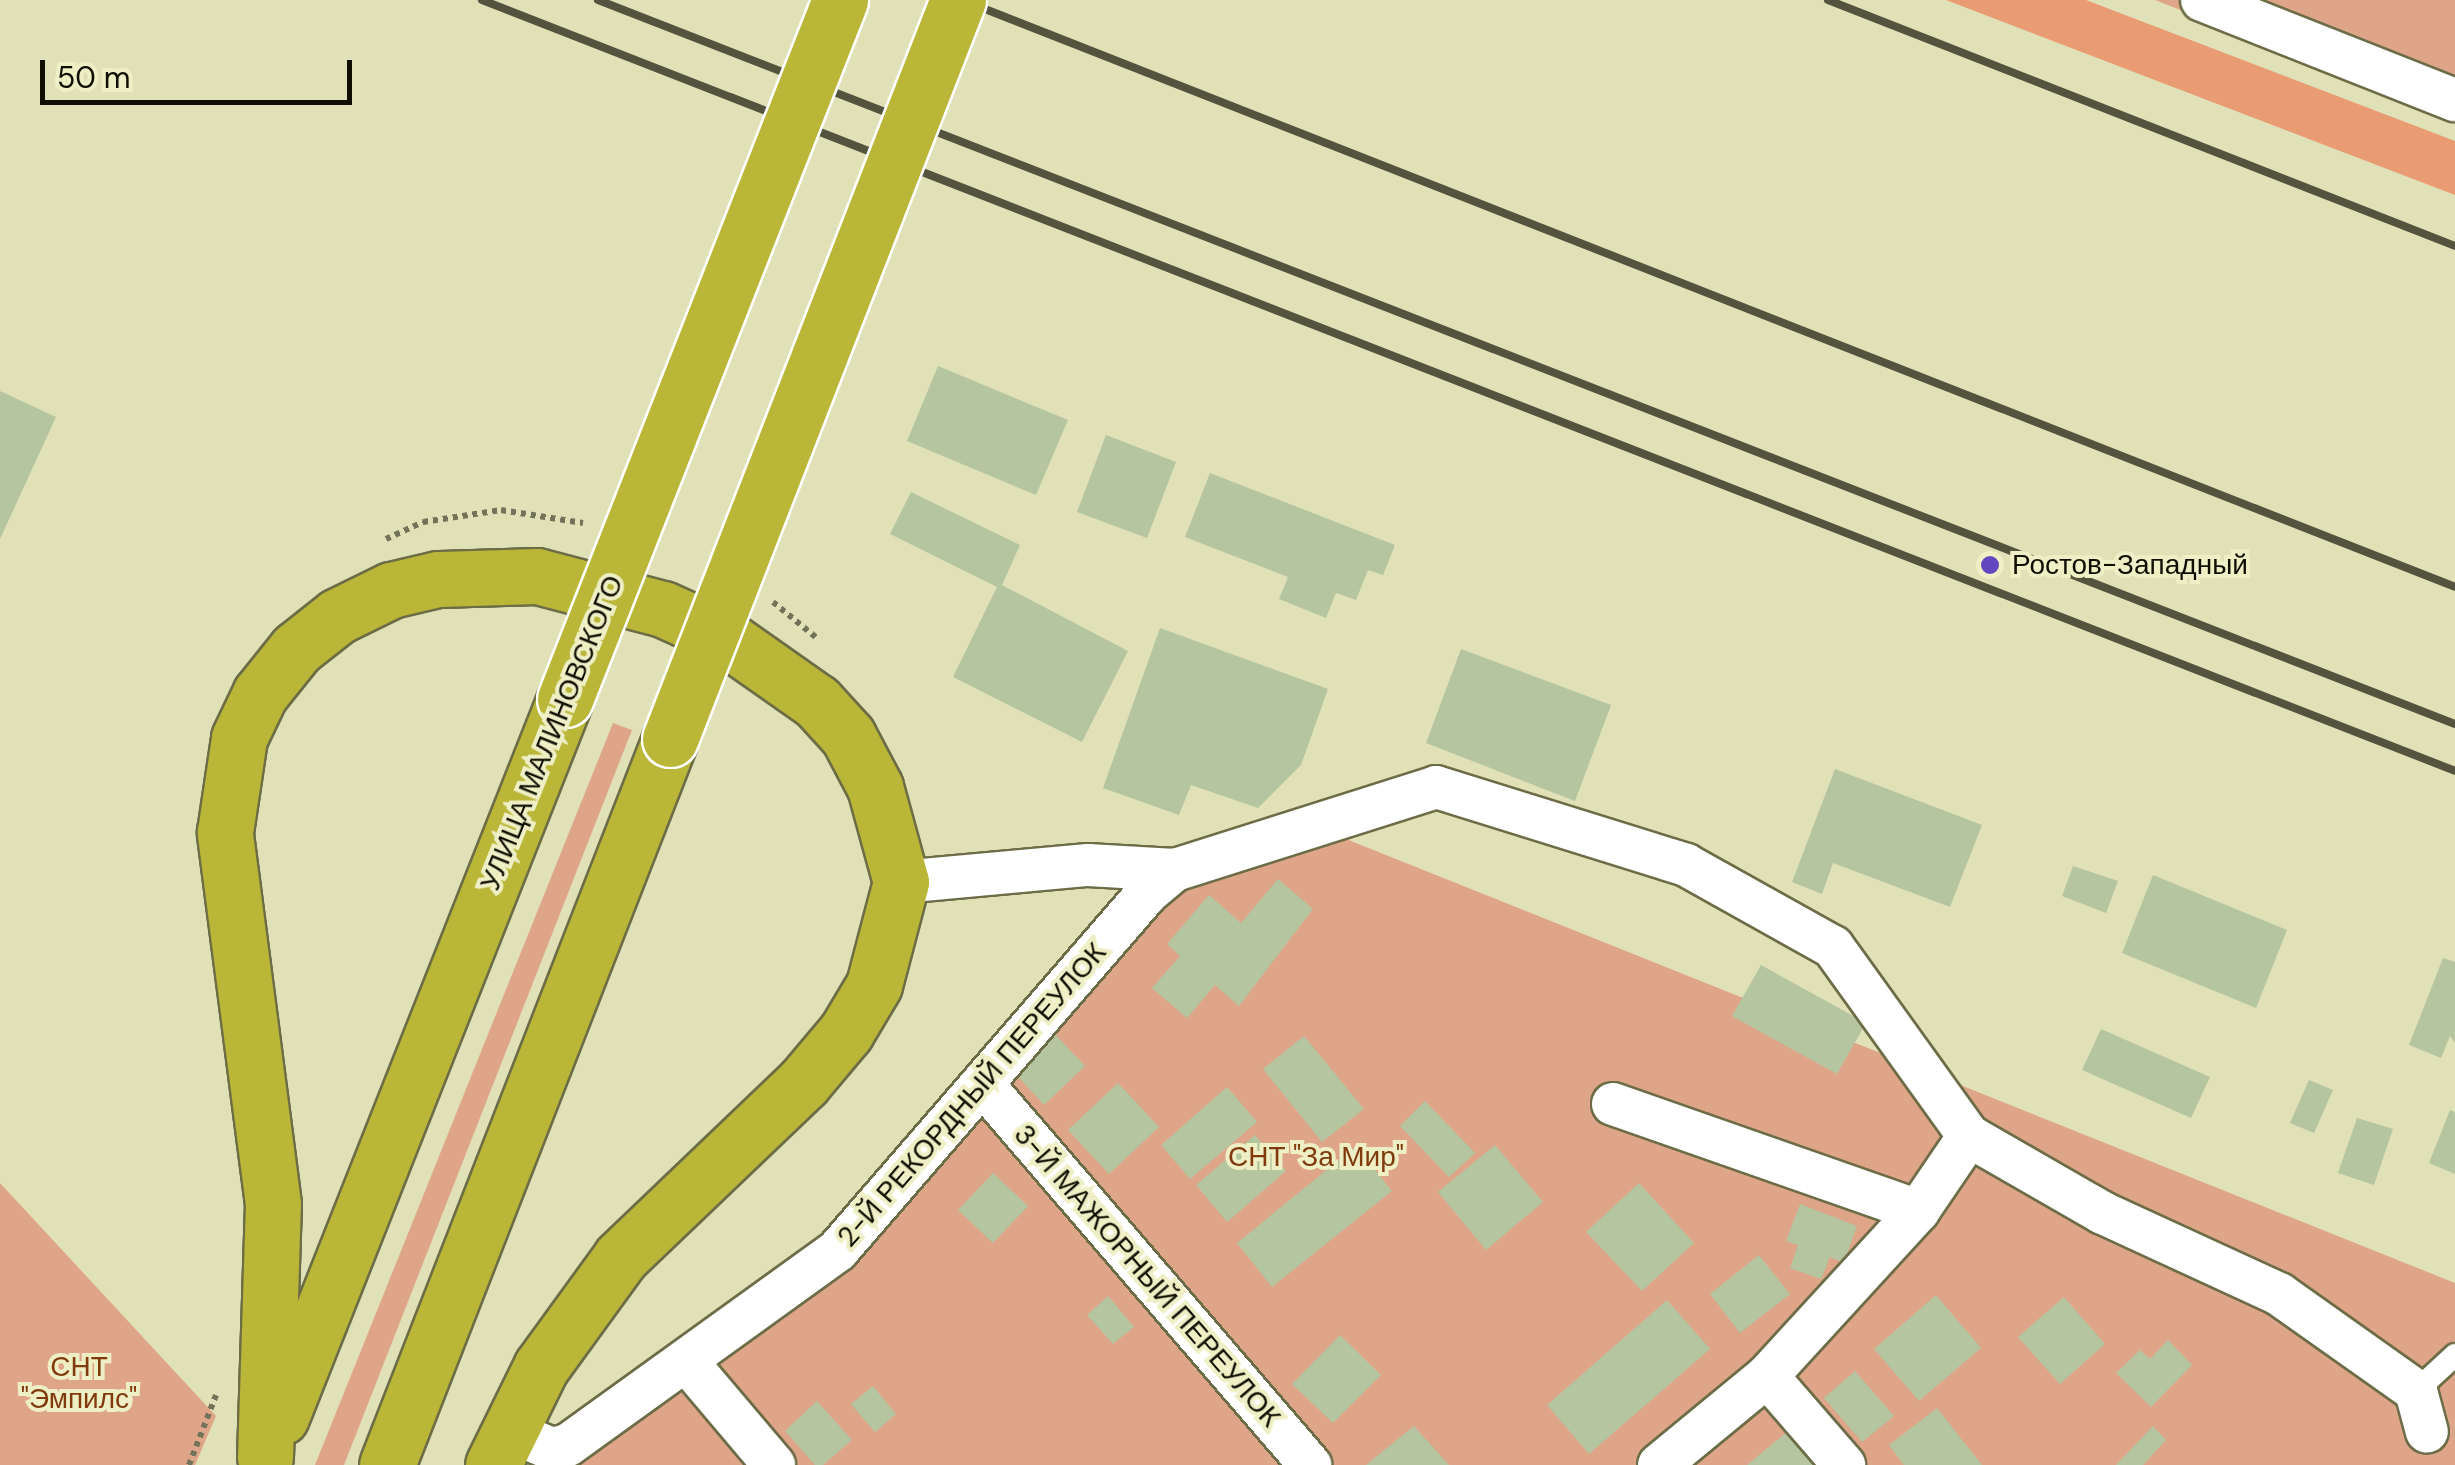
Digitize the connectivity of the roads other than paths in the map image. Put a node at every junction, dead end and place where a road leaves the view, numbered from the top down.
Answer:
1 (840, 0) edge
2 (958, 0) edge
3 (2202, 0) edge
4 (2455, 100) edge
5 (1175, 870) junction
6 (902, 882) junction
7 (985, 1086) junction
8 (1614, 1104) dead end
9 (1969, 1136) junction
10 (1918, 1211) junction
11 (2455, 1355) edge
12 (687, 1362) junction
13 (1767, 1376) junction
14 (2416, 1391) junction
15 (2434, 1445) edge
16 (500, 1448) edge
17 (263, 1461) edge
18 (387, 1465) edge
19 (774, 1465) edge
20 (1310, 1465) edge
21 (1659, 1465) edge
22 (1844, 1465) edge

1 - 17 highway, УЛИЦА МАЛИНОВСКОГО, bridge
2 - 18 highway, bridge
3 - 4 street
5 - 6 street
5 - 7 street, 2-Й РЕКОРДНЫЙ ПЕРЕУЛОК
5 - 9 street
6 - 16 highway
6 - 17 highway
7 - 12 street, 2-Й РЕКОРДНЫЙ ПЕРЕУЛОК
7 - 20 street, 3-Й МАЖОРНЫЙ ПЕРЕУЛОК
8 - 10 street
9 - 10 street
9 - 14 street
10 - 13 street
11 - 14 lane
12 - 16 street, 2-Й РЕКОРДНЫЙ ПЕРЕУЛОК
12 - 19 street
13 - 21 street
13 - 22 street
14 - 15 street

